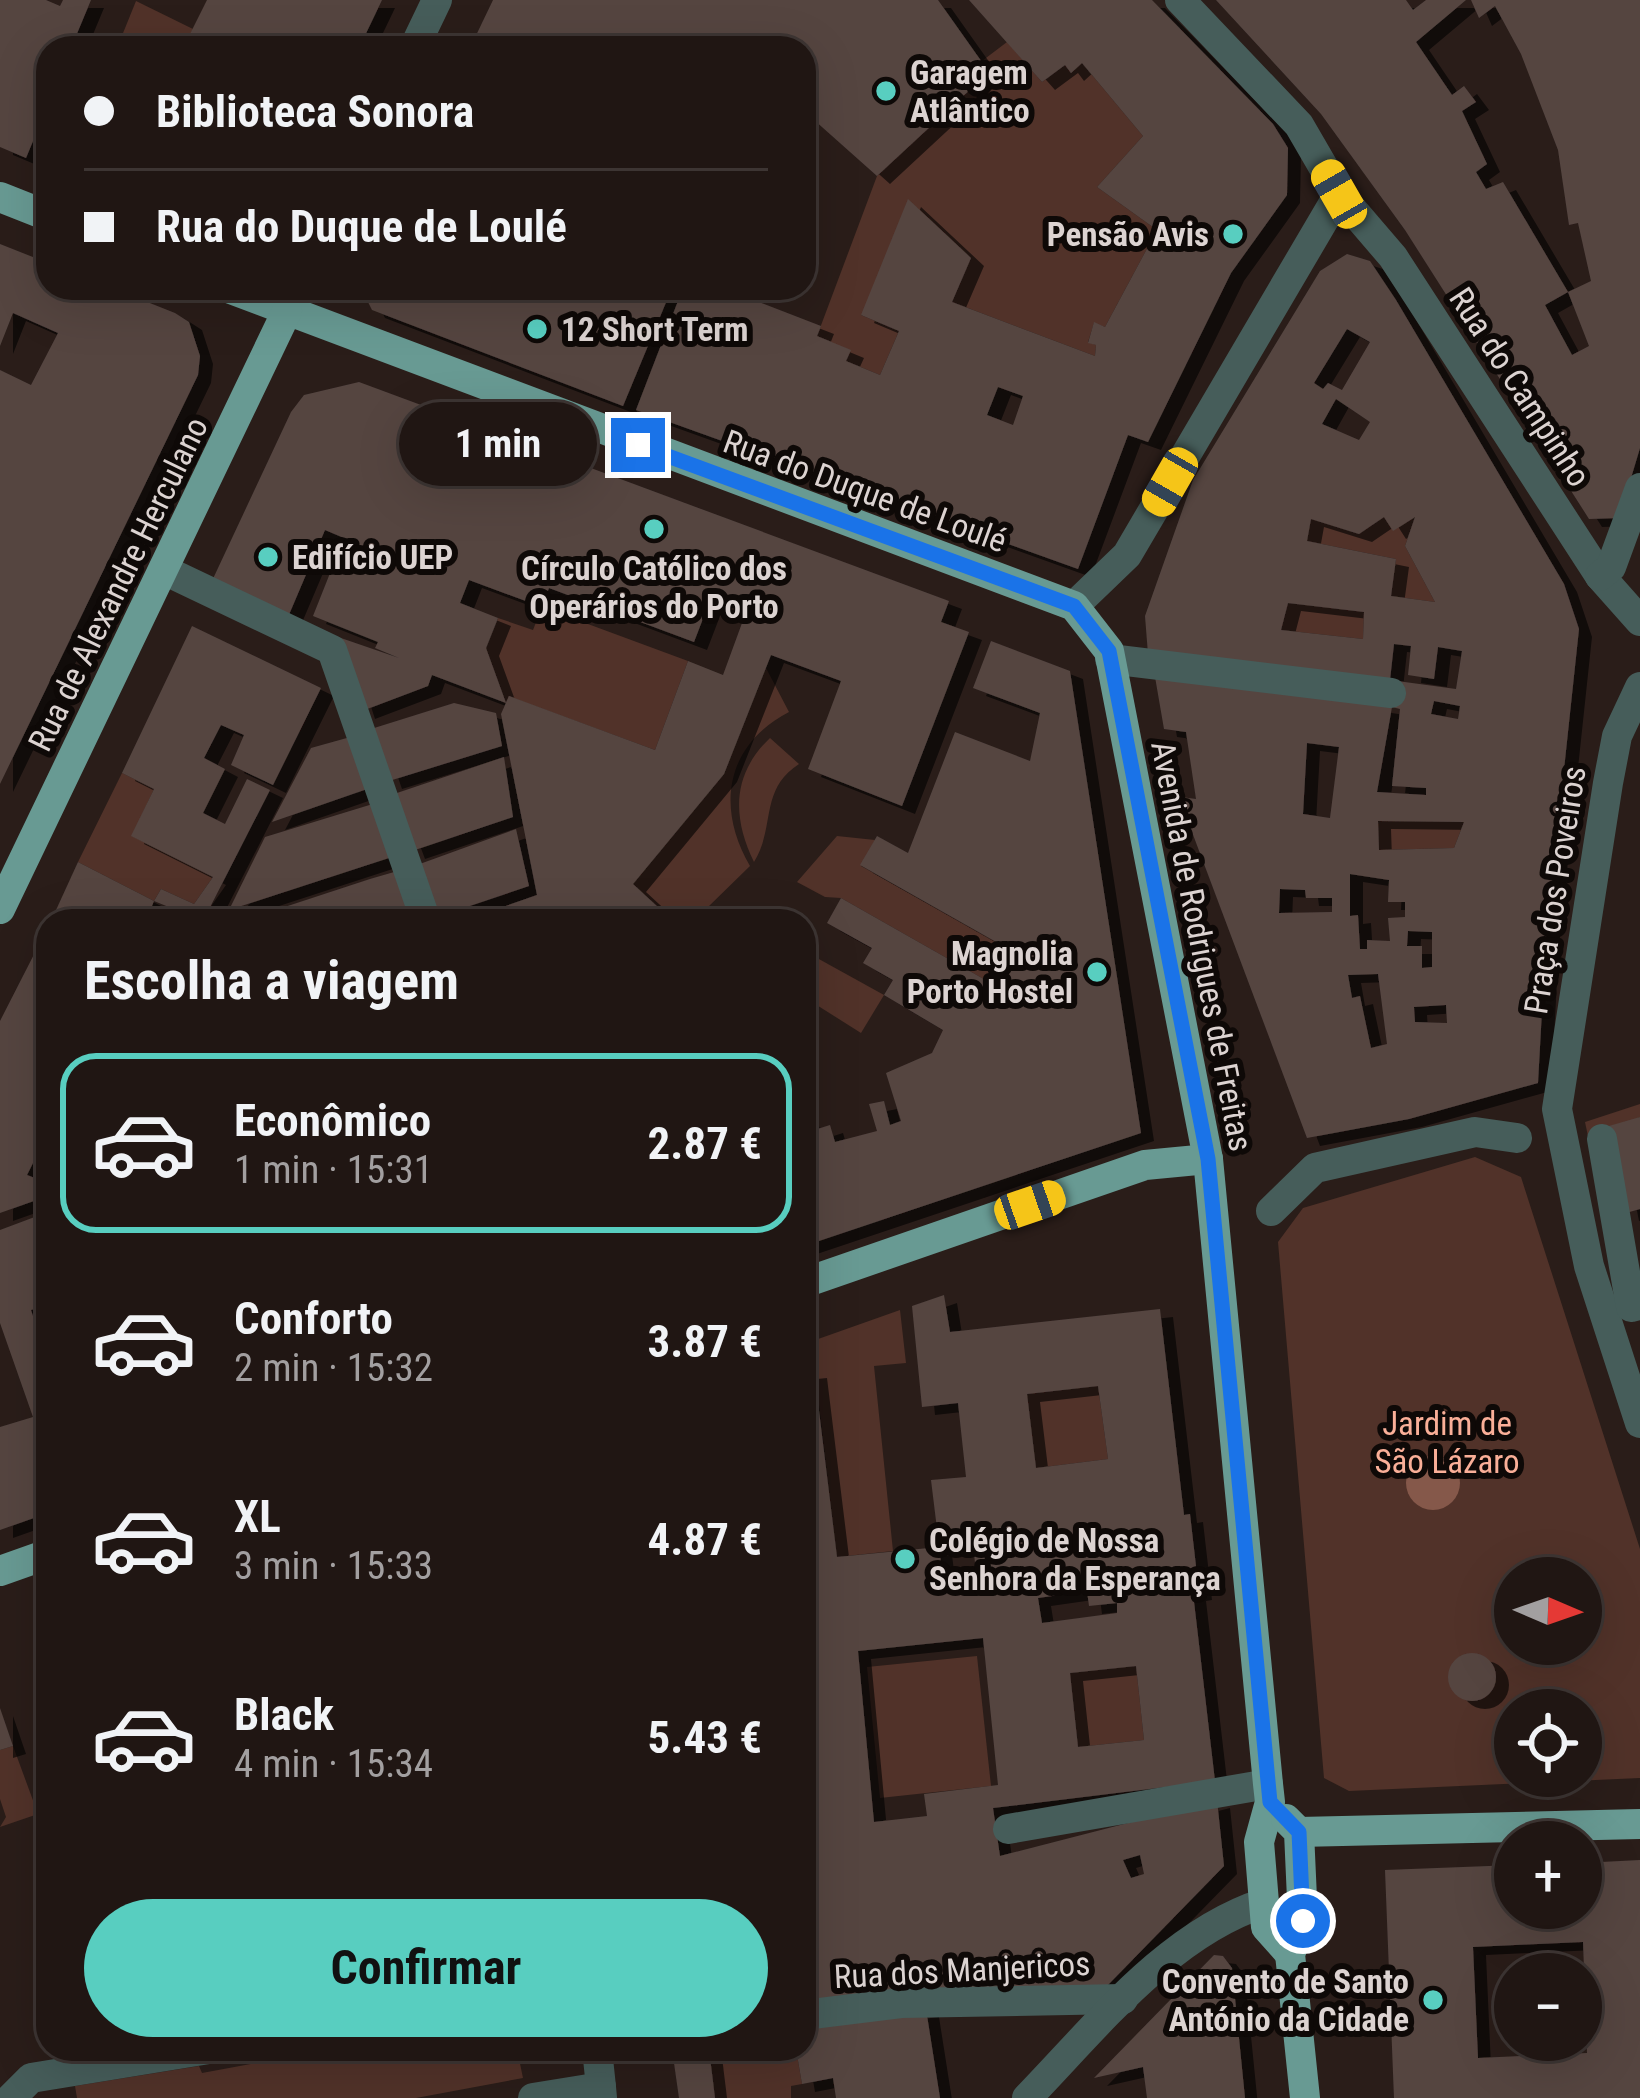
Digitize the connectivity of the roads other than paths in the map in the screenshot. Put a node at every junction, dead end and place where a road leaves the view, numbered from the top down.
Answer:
1 (437, 0) edge
2 (1180, 0) edge
3 (420, 36) edge
4 (1339, 194) junction
5 (0, 197) edge
6 (36, 211) edge
7 (292, 300) edge
8 (1640, 488) edge
9 (166, 571) junction
10 (1600, 576) junction
11 (1074, 606) junction
12 (1640, 621) edge
13 (1110, 658) junction
14 (1640, 687) edge
15 (1391, 693) dead end
16 (0, 909) edge
17 (422, 909) edge
18 (1517, 1138) dead end
19 (1208, 1159) junction
20 (1271, 1211) dead end
21 (816, 1279) edge
22 (1640, 1423) edge
23 (36, 1558) edge
24 (0, 1571) edge
25 (1269, 1793) junction
26 (1640, 1824) edge
27 (1008, 1829) dead end
28 (1299, 1832) junction
29 (1264, 1903) junction
30 (1290, 1954) junction
31 (1123, 1999) junction
32 (816, 2013) edge
33 (135, 2061) edge
34 (598, 2061) edge
35 (601, 2092) edge
36 (24, 2093) edge
37 (533, 2098) edge
38 (1027, 2098) edge
39 (1305, 2098) edge

1 - 3 street
2 - 4 street, Rua do Campinho
4 - 10 street, Rua do Campinho
4 - 11 street
5 - 6 main road
7 - 9 main road, Rua de Alexandre Herculano
7 - 11 main road, Rua do Duque de Loulé
8 - 10 street
9 - 16 main road, Rua de Alexandre Herculano
9 - 17 street
10 - 12 street, Rua do Campinho
11 - 13 main road, Avenida de Rodrigues de Freitas
13 - 15 street
13 - 19 main road, Avenida de Rodrigues de Freitas
14 - 22 street, Praça dos Poveiros
18 - 20 street
19 - 21 main road
19 - 25 main road, Avenida de Rodrigues de Freitas
23 - 24 main road
25 - 27 street
25 - 28 main road
25 - 29 main road, Avenida de Rodrigues de Freitas
26 - 28 main road
28 - 30 main road, Avenida de Rodrigues de Freitas
29 - 30 main road, Avenida de Rodrigues de Freitas
29 - 31 street
30 - 39 main road, Avenida de Rodrigues de Freitas
31 - 32 street, Rua dos Manjericos
31 - 38 street
33 - 36 street
34 - 35 street
35 - 37 street

